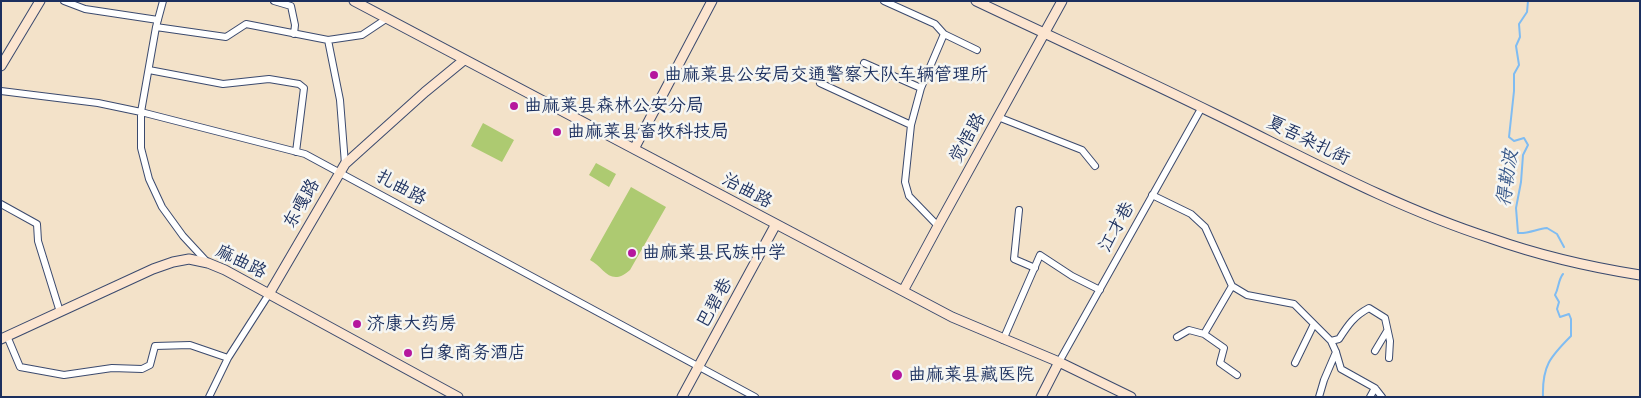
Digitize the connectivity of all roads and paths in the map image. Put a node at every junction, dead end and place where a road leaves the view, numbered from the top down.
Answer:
1 (40, 1) edge
2 (64, 1) edge
3 (163, 1) edge
4 (274, 1) edge
5 (354, 1) edge
6 (712, 1) edge
7 (884, 1) edge
8 (976, 1) edge
9 (1062, 1) edge
10 (386, 18) junction
11 (158, 20) junction
12 (156, 27) junction
13 (1044, 33) junction
14 (294, 34) junction
15 (944, 34) junction
16 (328, 40) junction
17 (977, 50) dead end
18 (464, 60) junction
19 (864, 64) dead end
20 (1, 66) edge
21 (149, 70) junction
22 (820, 83) dead end
23 (921, 88) junction
24 (1, 91) edge
25 (1202, 107) junction
26 (141, 112) junction
27 (998, 117) junction
28 (911, 125) junction
29 (634, 149) junction
30 (296, 152) junction
31 (344, 164) junction
32 (1095, 166) dead end
33 (339, 172) junction
34 (1152, 195) junction
35 (1, 204) edge
36 (1019, 210) dead end
37 (776, 224) junction
38 (938, 226) junction
39 (208, 263) junction
40 (1035, 268) junction
41 (1640, 275) edge
42 (1232, 286) junction
43 (1100, 290) junction
44 (903, 291) junction
45 (269, 294) junction
46 (60, 312) junction
47 (1313, 326) dead end
48 (1386, 330) dead end
49 (1204, 334) junction
50 (1176, 337) dead end
51 (4, 338) edge
52 (1003, 340) junction
53 (1330, 340) junction
54 (1375, 351) dead end
55 (1336, 352) junction
56 (228, 358) junction
57 (1389, 358) dead end
58 (1059, 362) junction
59 (1296, 363) dead end
60 (698, 366) junction
61 (1237, 375) dead end
62 (1375, 388) junction
63 (209, 397) edge
64 (458, 397) edge
65 (682, 397) edge
66 (756, 397) edge
67 (1040, 397) edge
68 (1131, 397) edge
69 (1318, 397) edge
70 (1370, 397) edge
71 (1382, 397) edge

1 - 20 main road
2 - 11 street
3 - 11 street
4 - 14 street
5 - 10 main road, 治曲路
6 - 29 main road
7 - 15 street
8 - 13 main road, 夏吾杂扎街
9 - 13 main road, 觉悟路
10 - 16 street
10 - 18 main road, 治曲路
11 - 12 street
12 - 14 street
12 - 21 street
13 - 25 main road, 夏吾杂扎街
13 - 27 main road, 觉悟路
14 - 16 street
15 - 17 street
15 - 23 street
16 - 31 street
18 - 29 main road, 治曲路
18 - 31 main road, 东嘎路
19 - 23 street
21 - 26 street
21 - 30 street
22 - 28 street
23 - 28 street
24 - 26 street, 扎曲路
25 - 34 street, 江才巷
25 - 41 main road, 夏吾杂扎街
26 - 30 street, 扎曲路
26 - 39 street
27 - 32 street
27 - 38 main road, 觉悟路
28 - 38 street
29 - 37 main road, 治曲路
30 - 33 street, 扎曲路
31 - 33 main road, 东嘎路
33 - 45 main road, 东嘎路
33 - 60 street, 扎曲路
34 - 42 street
34 - 43 street, 江才巷
35 - 46 street
36 - 40 street
37 - 44 main road, 治曲路
37 - 60 main road, 巴碧巷
38 - 44 main road, 觉悟路
39 - 45 main road, 麻曲路
39 - 46 main road, 麻曲路
40 - 43 street
40 - 52 street
42 - 49 street
42 - 53 street
43 - 58 street, 江才巷
44 - 52 main road, 治曲路
45 - 56 street, 东嘎路
45 - 64 main road, 麻曲路
46 - 51 main road, 麻曲路
47 - 59 street
48 - 54 street
49 - 50 street
49 - 61 street
51 - 56 street
52 - 58 main road, 治曲路
53 - 55 street
53 - 57 street
55 - 62 street
55 - 69 street
56 - 63 street, 东嘎路
58 - 67 main road
58 - 68 main road, 治曲路
60 - 65 main road, 巴碧巷
60 - 66 street, 扎曲路
62 - 70 street
62 - 71 street

